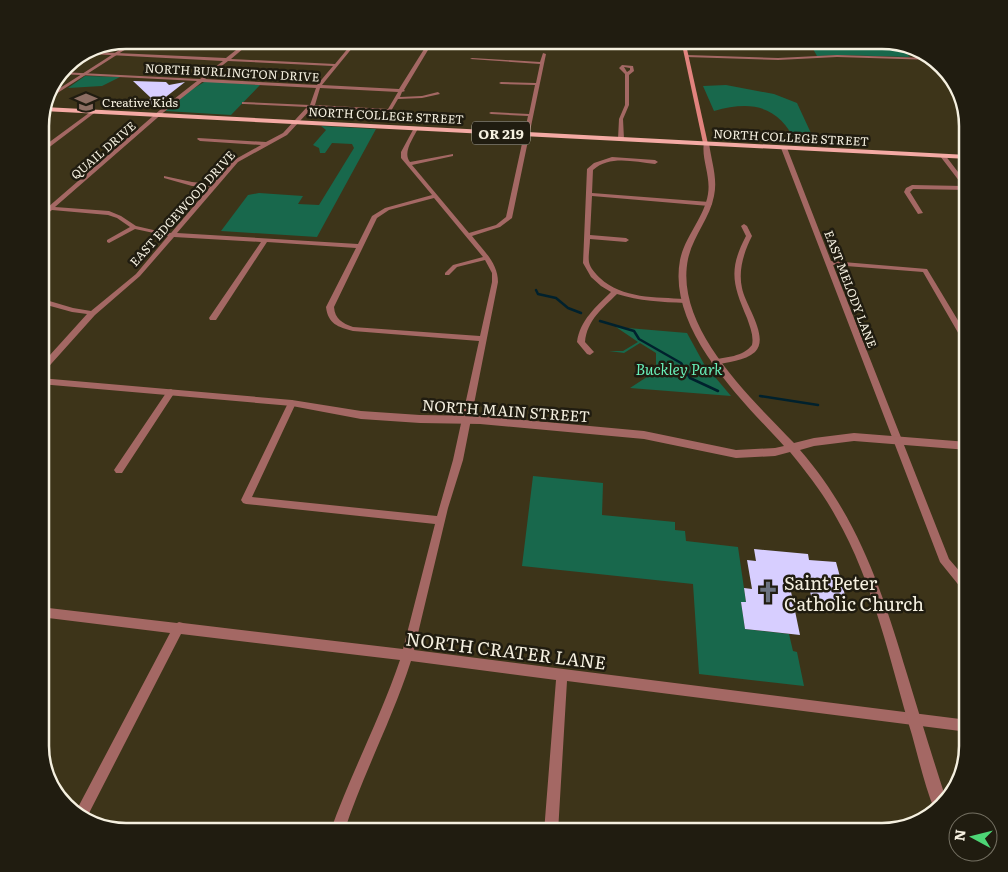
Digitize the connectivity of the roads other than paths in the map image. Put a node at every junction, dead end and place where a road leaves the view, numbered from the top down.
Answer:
1 (124, 49) edge
2 (240, 49) edge
3 (348, 49) edge
4 (427, 49) edge
5 (685, 49) edge
6 (100, 53) edge
7 (116, 54) junction
8 (544, 54) dead end
9 (687, 56) junction
10 (228, 59) junction
11 (472, 59) dead end
12 (920, 59) edge
13 (542, 63) junction
14 (336, 65) junction
15 (70, 73) edge
16 (86, 74) junction
17 (627, 74) dead end
18 (204, 79) junction
19 (501, 83) dead end
20 (536, 84) junction
21 (318, 87) junction
22 (402, 91) junction
23 (438, 92) dead end
24 (56, 93) edge
25 (398, 98) junction
26 (244, 103) dead end
27 (311, 107) junction
28 (51, 109) edge
29 (95, 111) junction
30 (491, 113) dead end
31 (158, 114) junction
32 (530, 115) junction
33 (298, 122) junction
34 (416, 128) junction
35 (526, 134) junction
36 (200, 139) dead end
37 (621, 139) junction
38 (706, 143) junction
39 (266, 144) junction
40 (49, 145) edge
41 (784, 148) junction
42 (451, 155) dead end
43 (943, 156) junction
44 (959, 157) edge
45 (655, 162) dead end
46 (408, 164) junction
47 (166, 177) dead end
48 (959, 177) edge
49 (215, 186) junction
50 (959, 188) edge
51 (589, 194) junction
52 (436, 196) junction
53 (709, 204) junction
54 (51, 208) joint
55 (920, 213) dead end
56 (744, 226) dead end
57 (134, 227) junction
58 (173, 235) junction
59 (468, 235) junction
60 (587, 237) junction
61 (265, 240) junction
62 (626, 240) dead end
63 (109, 241) dead end
64 (359, 246) junction
65 (487, 258) junction
66 (830, 263) junction
67 (447, 274) dead end
68 (616, 291) junction
69 (685, 301) junction
70 (49, 303) edge
71 (92, 313) junction
72 (213, 318) dead end
73 (959, 328) edge
74 (483, 340) junction
75 (590, 352) dead end
76 (49, 361) edge
77 (714, 362) junction
78 (49, 382) edge
79 (171, 392) junction
80 (292, 403) junction
81 (466, 419) junction
82 (897, 439) junction
83 (959, 445) edge
84 (792, 448) junction
85 (119, 470) dead end
86 (440, 520) junction
87 (959, 578) edge
88 (49, 613) edge
89 (178, 627) junction
90 (407, 655) junction
91 (562, 674) junction
92 (914, 719) junction
93 (959, 725) edge
94 (938, 798) edge
95 (83, 810) edge
96 (340, 823) edge
97 (552, 823) edge

1 - 7 street
2 - 10 street, QUAIL DRIVE
3 - 14 street, EAST EDGEWOOD DRIVE
4 - 22 street
5 - 9 main road
6 - 7 street
7 - 10 street
7 - 16 street
8 - 13 street
9 - 12 street
9 - 38 main road
10 - 14 street
10 - 18 street, QUAIL DRIVE
11 - 13 street
13 - 20 street
14 - 21 street, EAST EDGEWOOD DRIVE
15 - 16 street, NORTH BURLINGTON DRIVE
16 - 18 street, NORTH BURLINGTON DRIVE
16 - 24 street
17 - 37 street
18 - 21 street, NORTH BURLINGTON DRIVE
18 - 31 street, QUAIL DRIVE
19 - 20 street
20 - 32 street
21 - 22 street, NORTH BURLINGTON DRIVE
21 - 27 street, EAST EDGEWOOD DRIVE
22 - 25 street
23 - 25 street
25 - 27 street
26 - 27 street
27 - 33 street, EAST EDGEWOOD DRIVE
28 - 29 main road, NORTH COLLEGE STREET / OR 219
29 - 31 main road, NORTH COLLEGE STREET / OR 219
29 - 40 street
30 - 32 street
31 - 33 main road, NORTH COLLEGE STREET / OR 219
31 - 54 street, QUAIL DRIVE
32 - 35 street
33 - 34 main road, NORTH COLLEGE STREET / OR 219
33 - 39 street, EAST EDGEWOOD DRIVE
34 - 35 main road, NORTH COLLEGE STREET / OR 219
34 - 46 street
35 - 37 main road, NORTH COLLEGE STREET / OR 219
35 - 59 street
36 - 39 street
37 - 38 main road, NORTH COLLEGE STREET / OR 219
38 - 41 main road, NORTH COLLEGE STREET / OR 219
38 - 53 street
39 - 49 street, EAST EDGEWOOD DRIVE
41 - 43 main road, NORTH COLLEGE STREET / OR 219
41 - 66 street, EAST MELODY LANE
42 - 46 street
43 - 44 main road, NORTH COLLEGE STREET / OR 219
43 - 48 street
45 - 51 street
46 - 52 street
47 - 49 street
49 - 58 street, EAST EDGEWOOD DRIVE
50 - 55 street
51 - 53 street
51 - 60 street
52 - 59 street
52 - 64 street
53 - 69 street
54 - 57 street
56 - 77 street
57 - 58 street
57 - 63 street
58 - 61 street
58 - 71 street, EAST EDGEWOOD DRIVE
59 - 65 street
60 - 62 street
60 - 68 street
61 - 64 street
61 - 72 street
64 - 74 street
65 - 67 street
65 - 74 street
66 - 73 street
66 - 82 street, EAST MELODY LANE
68 - 69 street
68 - 75 street
69 - 77 street
70 - 71 street
71 - 76 street, EAST EDGEWOOD DRIVE
74 - 81 street
77 - 84 street
78 - 79 street, NORTH MAIN STREET
79 - 80 street, NORTH MAIN STREET
79 - 85 street
80 - 81 street, NORTH MAIN STREET
80 - 86 street
81 - 84 street, NORTH MAIN STREET
81 - 86 street
82 - 83 street, NORTH MAIN STREET
82 - 84 street, NORTH MAIN STREET
82 - 87 street, EAST MELODY LANE
84 - 92 street
86 - 90 street
88 - 89 street, NORTH CRATER LANE
89 - 90 street, NORTH CRATER LANE
89 - 95 street
90 - 91 street, NORTH CRATER LANE
90 - 96 street
91 - 92 street, NORTH CRATER LANE
91 - 97 street
92 - 93 street, NORTH CRATER LANE
92 - 94 street

